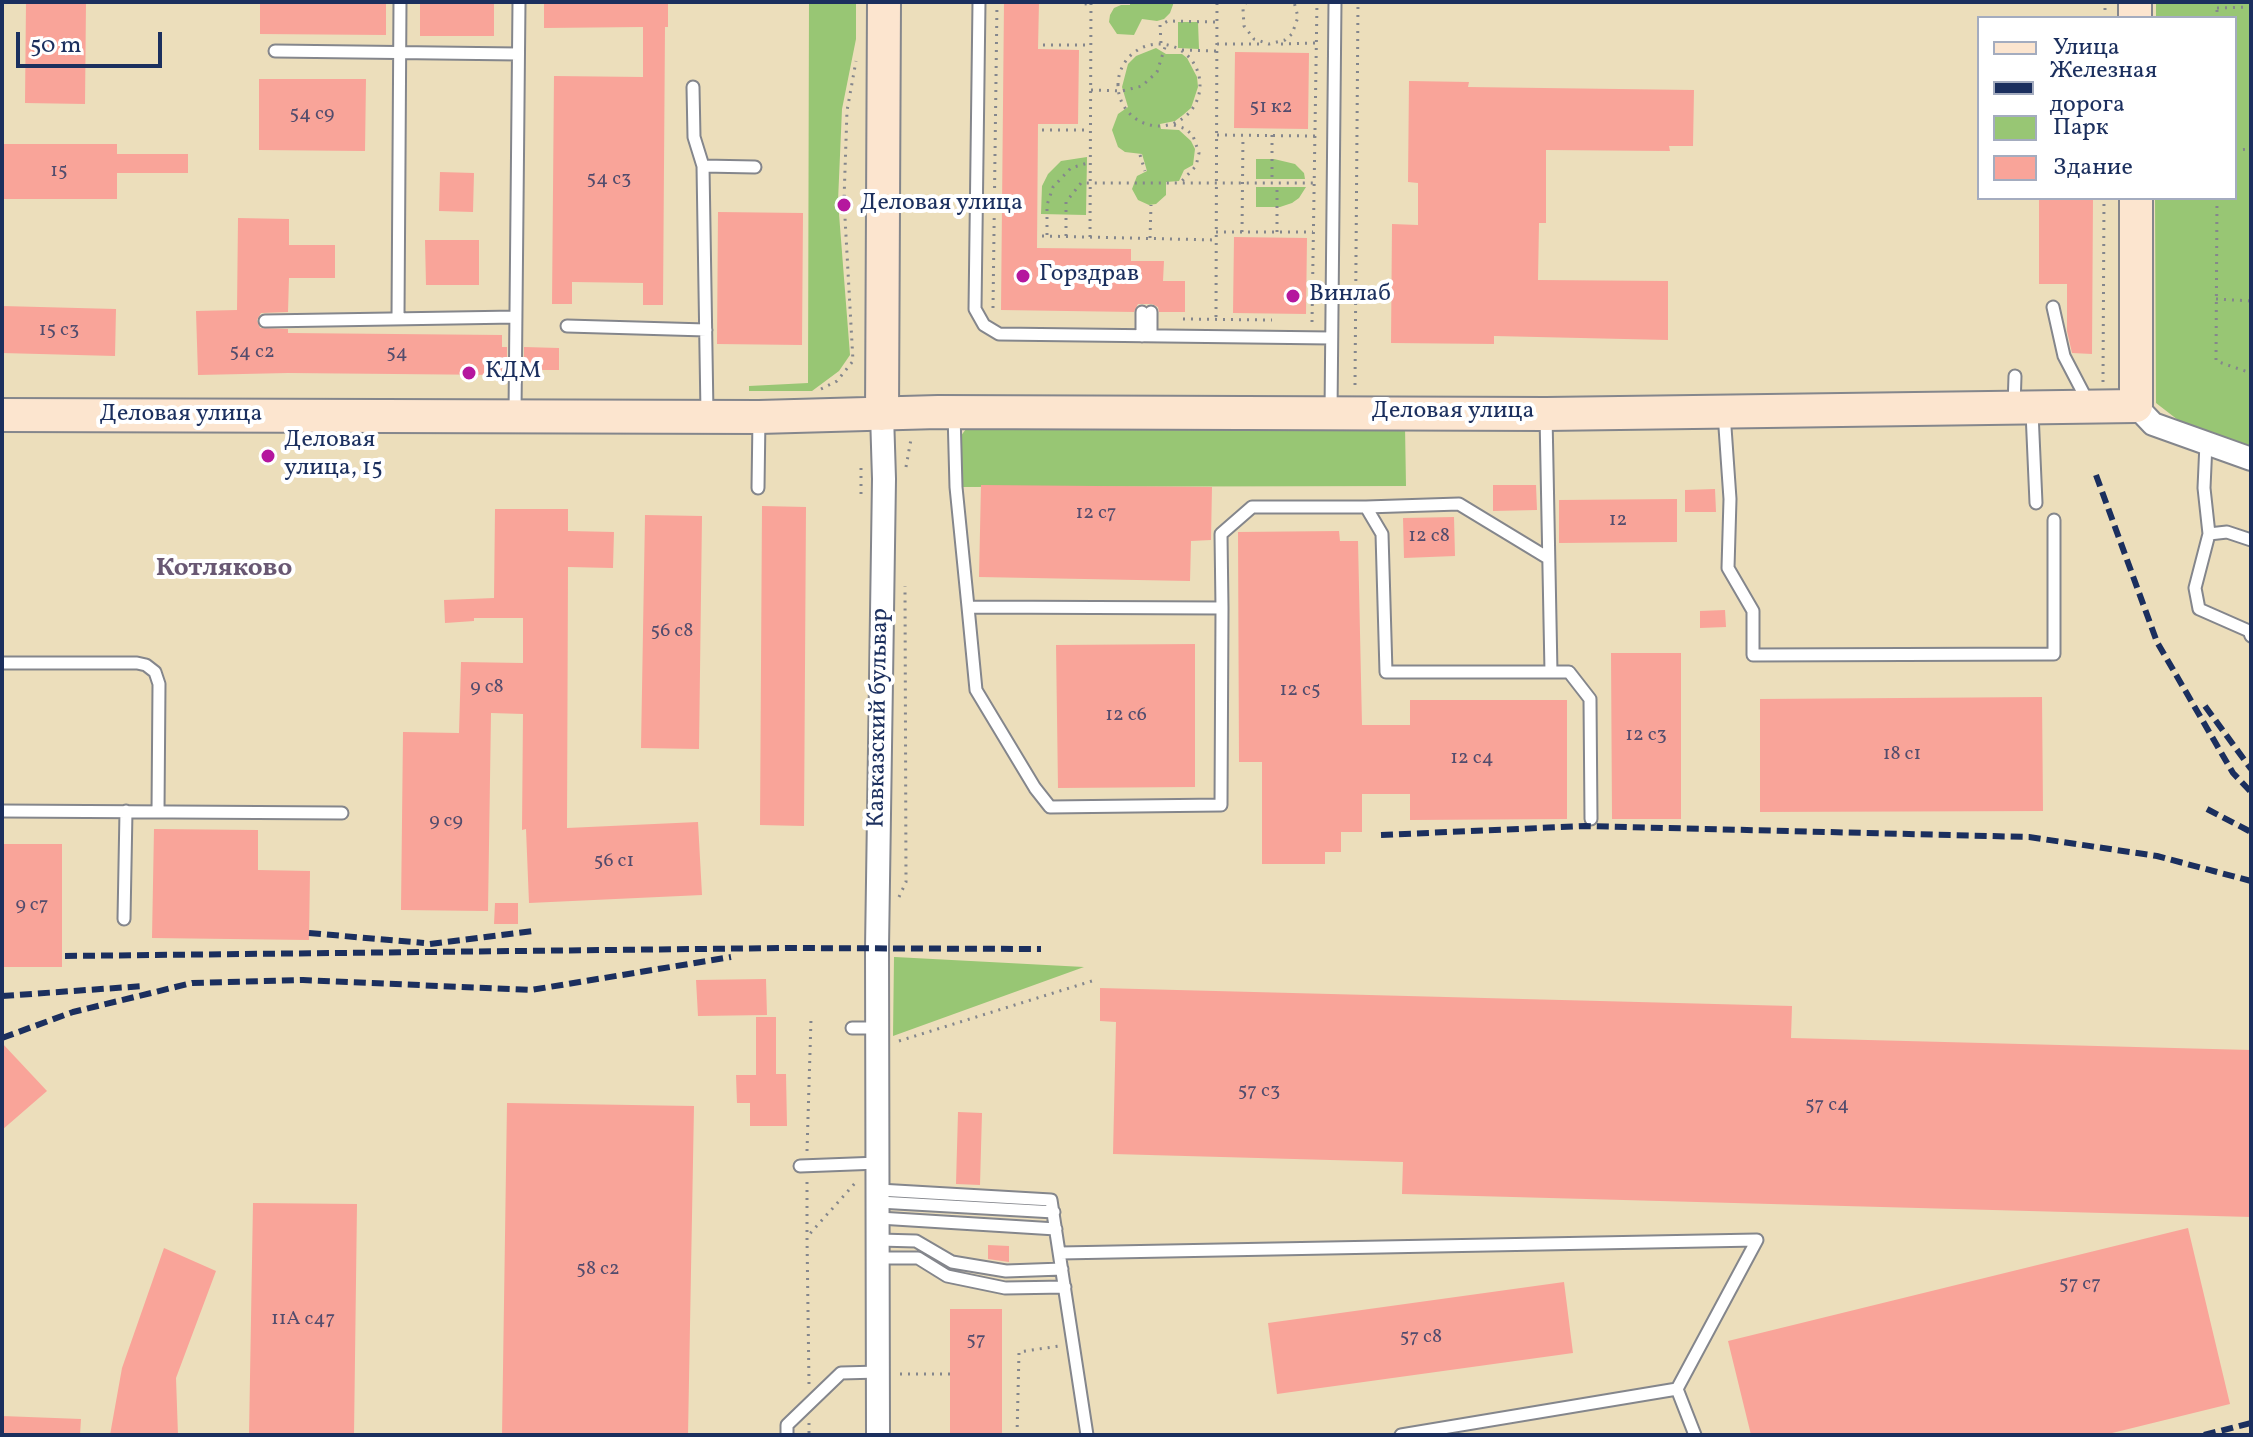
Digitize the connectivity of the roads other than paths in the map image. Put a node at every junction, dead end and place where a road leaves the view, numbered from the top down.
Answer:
1 (400, 2) edge
2 (519, 2) edge
3 (884, 2) edge
4 (979, 2) edge
5 (1335, 2) edge
6 (275, 51) dead end
7 (400, 52) junction
8 (518, 54) junction
9 (693, 87) dead end
10 (703, 166) junction
11 (755, 167) dead end
12 (2136, 200) edge
13 (2053, 307) dead end
14 (1148, 314) road end
15 (398, 317) junction
16 (516, 317) junction
17 (265, 321) dead end
18 (567, 326) dead end
19 (706, 330) junction
20 (1146, 336) junction
21 (1331, 338) junction
22 (2015, 376) dead end
23 (2096, 406) junction
24 (2136, 406) junction
25 (2023, 407) junction
26 (954, 412) junction
27 (1331, 413) junction
28 (1724, 413) junction
29 (882, 414) junction
30 (1546, 414) junction
31 (2, 415) edge
32 (515, 417) junction
33 (707, 417) junction
34 (759, 417) junction
35 (2206, 443) junction
36 (2251, 459) edge
37 (758, 488) dead end
38 (2036, 503) dead end
39 (1366, 507) junction
40 (2054, 520) dead end
41 (2209, 534) junction
42 (2251, 540) edge
43 (1548, 558) junction
44 (968, 607) junction
45 (1222, 608) junction
46 (2251, 636) edge
47 (2, 663) edge
48 (1551, 672) junction
49 (2, 811) edge
50 (126, 811) junction
51 (158, 811) junction
52 (342, 813) dead end
53 (1591, 819) dead end
54 (124, 919) dead end
55 (852, 1028) dead end
56 (884, 1036) junction
57 (870, 1163) junction
58 (803, 1166) road end
59 (1054, 1212) junction
60 (879, 1222) junction
61 (1056, 1229) junction
62 (1060, 1253) junction
63 (1062, 1269) junction
64 (1065, 1287) junction
65 (886, 1373) junction
66 (1677, 1389) junction
67 (787, 1435) edge
68 (878, 1435) edge
69 (1087, 1435) edge
70 (1401, 1435) edge
71 (1695, 1435) edge

1 - 7 lane
2 - 8 lane
3 - 29 street, Кавказский бульвар
4 - 20 lane
5 - 21 lane
6 - 7 lane
7 - 8 lane
7 - 15 lane
8 - 16 lane
9 - 10 lane
10 - 11 lane
10 - 19 lane
12 - 24 street
13 - 23 lane
14 - 20 lane
15 - 16 lane
15 - 17 lane
16 - 32 lane
18 - 19 lane
19 - 33 lane
20 - 21 lane
21 - 27 lane
22 - 25 lane
23 - 24 street, Деловая улица
23 - 25 street, Деловая улица
24 - 35 street
25 - 28 street, Деловая улица
25 - 38 lane
26 - 27 street, Деловая улица
26 - 29 street, Деловая улица
26 - 44 lane
27 - 30 street, Деловая улица
28 - 30 street, Деловая улица
28 - 40 lane
29 - 34 street, Деловая улица
29 - 56 street, Кавказский бульвар
30 - 43 lane
31 - 32 street, Деловая улица
32 - 33 street, Деловая улица
33 - 34 street, Деловая улица
34 - 37 lane
35 - 36 street
35 - 41 lane
39 - 43 lane
39 - 45 lane
39 - 48 lane
41 - 42 lane
41 - 46 lane
43 - 48 lane
44 - 45 lane
44 - 45 lane
47 - 51 lane
48 - 53 lane
49 - 50 lane
50 - 51 lane
50 - 54 lane
51 - 52 lane
55 - 56 lane
56 - 57 street, Кавказский бульвар
57 - 58 lane
57 - 60 street, Кавказский бульвар
59 - 60 lane
59 - 60 lane
59 - 61 lane
60 - 61 lane
60 - 63 lane
60 - 64 lane
60 - 65 street, Кавказский бульвар
61 - 62 lane
62 - 63 lane
62 - 66 lane
63 - 64 lane
64 - 69 lane
65 - 67 lane
65 - 68 street, Кавказский бульвар
66 - 70 lane
66 - 71 lane

